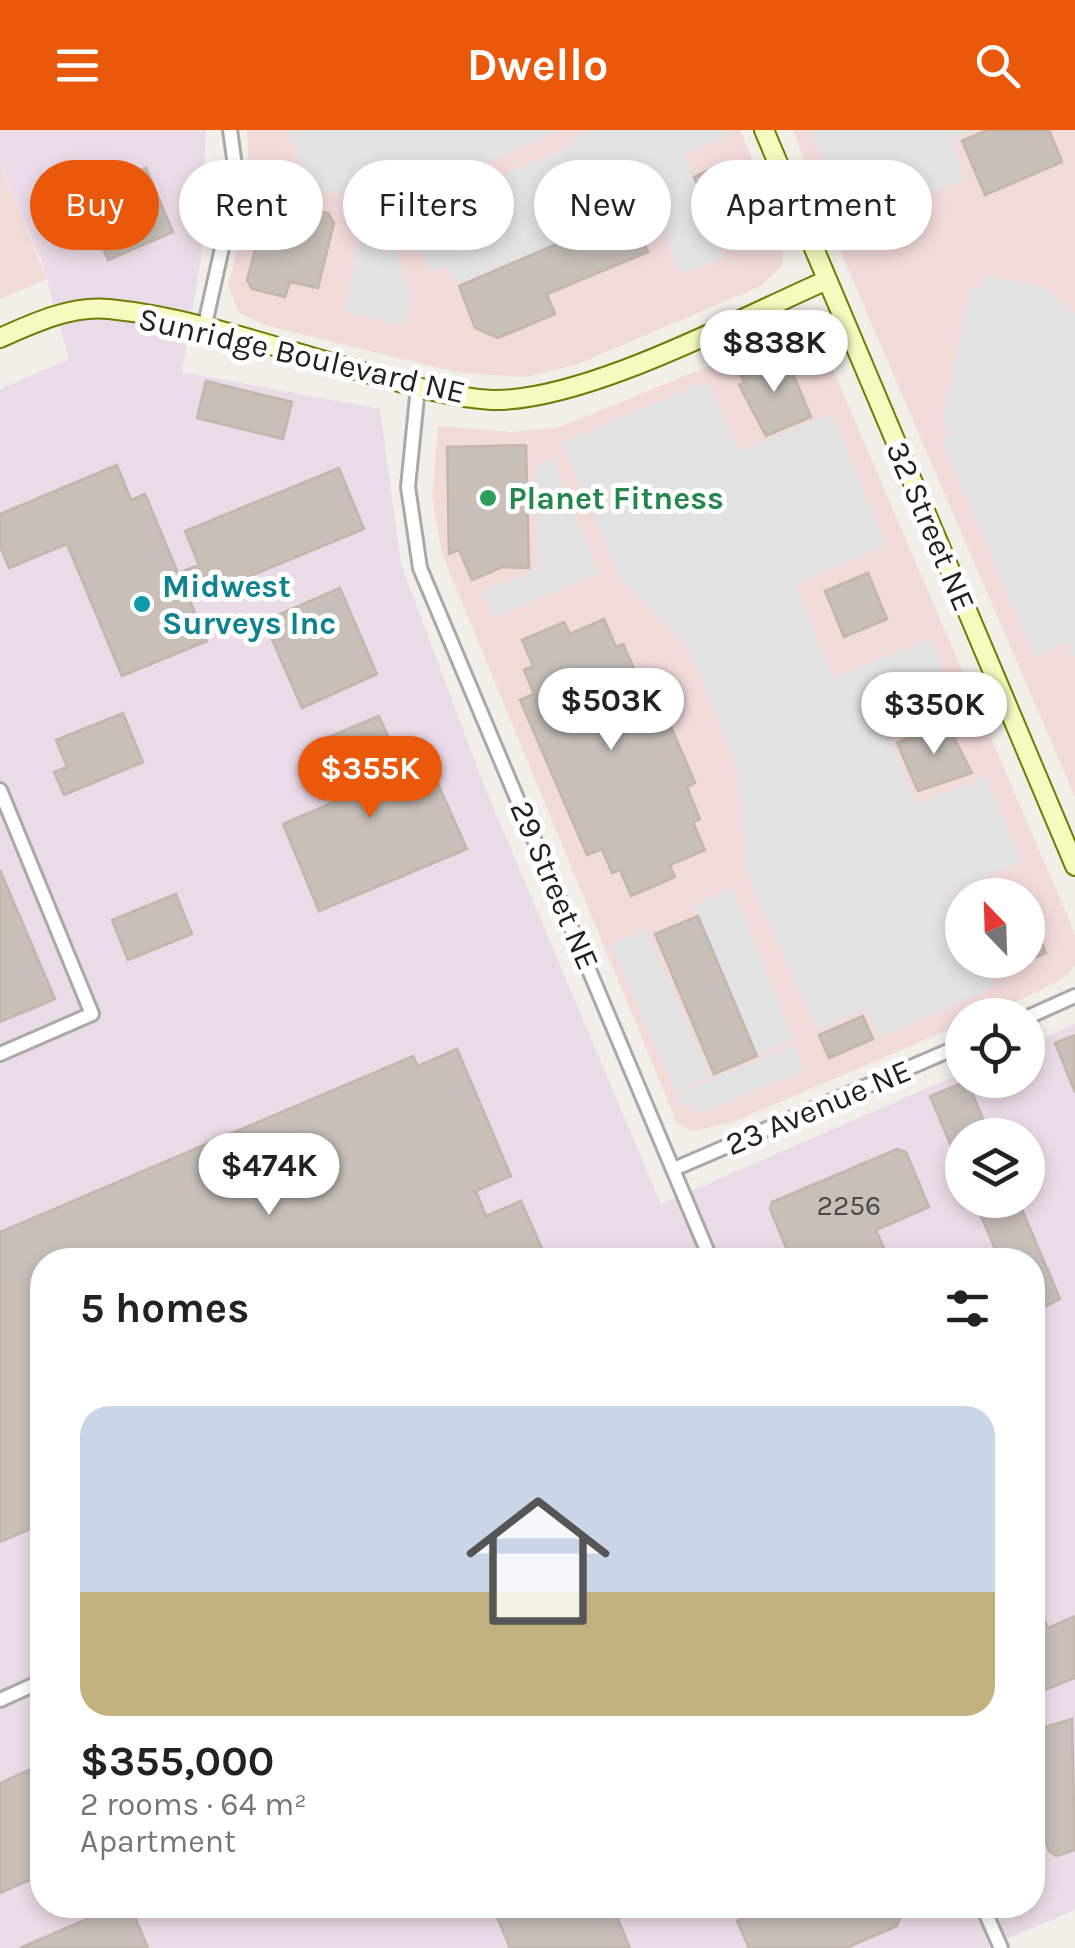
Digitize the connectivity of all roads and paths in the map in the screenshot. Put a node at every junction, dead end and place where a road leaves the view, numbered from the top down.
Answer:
1 (230, 130) edge
2 (764, 130) edge
3 (826, 280) junction
4 (204, 329) junction
5 (0, 338) edge
6 (418, 387) junction
7 (0, 790) edge
8 (1075, 866) edge
9 (1075, 996) edge
10 (1045, 1009) edge
11 (945, 1052) edge
12 (0, 1054) edge
13 (674, 1169) junction
14 (706, 1248) edge
15 (30, 1687) edge
16 (0, 1700) edge
17 (988, 1918) edge
18 (1001, 1948) edge

1 - 4 street
2 - 3 street, 32 Street NE
3 - 6 street, Sunridge Boulevard NE
3 - 8 street, 32 Street NE
4 - 5 street, Sunridge Boulevard NE
4 - 6 street, Sunridge Boulevard NE
6 - 13 street, 29 Street NE
7 - 12 street
9 - 10 street
11 - 13 street, 23 Avenue NE
13 - 14 street, 29 Street NE
15 - 16 street
17 - 18 street

